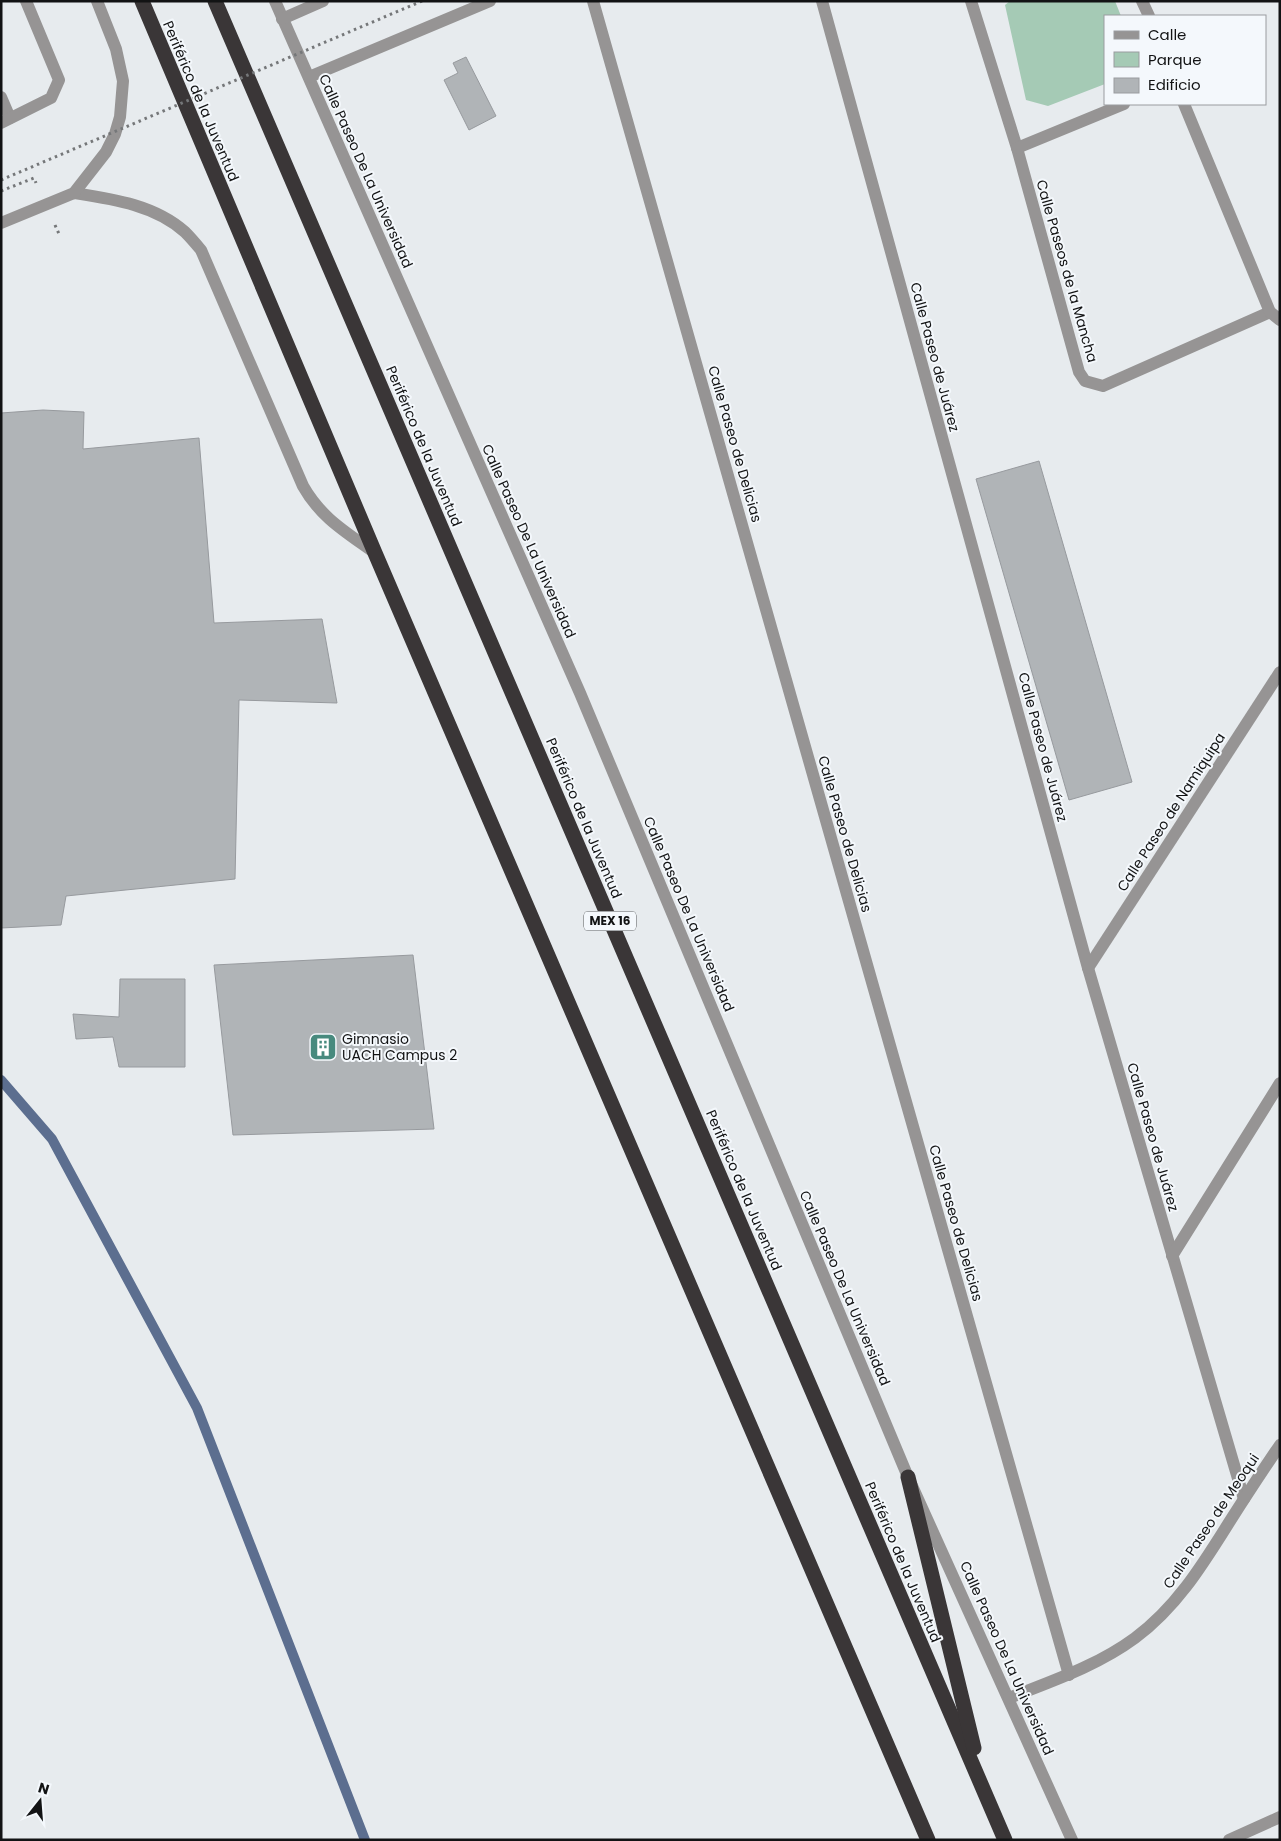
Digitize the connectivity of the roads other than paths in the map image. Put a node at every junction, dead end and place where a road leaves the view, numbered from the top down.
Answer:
1 (26, 1) edge
2 (97, 1) edge
3 (142, 1) edge
4 (215, 1) edge
5 (275, 1) edge
6 (323, 1) edge
7 (490, 1) edge
8 (593, 1) edge
9 (822, 1) edge
10 (971, 1) edge
11 (1142, 1) edge
12 (1149, 15) edge
13 (282, 19) junction
14 (309, 78) junction
15 (1, 97) edge
16 (1122, 105) edge
17 (1184, 105) edge
18 (6, 121) edge
19 (1017, 148) junction
20 (74, 193) junction
21 (1, 223) edge
22 (1275, 316) edge
23 (375, 552) junction
24 (1280, 672) edge
25 (1088, 968) junction
26 (1280, 1083) edge
27 (1172, 1256) junction
28 (1280, 1445) edge
29 (908, 1477) junction
30 (1244, 1499) junction
31 (1070, 1675) junction
32 (1009, 1698) junction
33 (983, 1789) junction
34 (1280, 1817) edge
35 (928, 1840) edge
36 (1006, 1840) edge
37 (1072, 1840) edge
38 (1229, 1840) edge

1 - 18 street
2 - 20 street
3 - 23 highway, Periférico de la Juventud
4 - 33 highway, Periférico de la Juventud / MEX 16
5 - 13 street, Calle Paseo De La Universidad
6 - 13 street
7 - 14 street
8 - 31 street, Calle Paseo de Delicias
9 - 25 street, Calle Paseo de Juárez
10 - 19 street, Calle Paseos de la Mancha
11 - 12 street
13 - 14 street, Calle Paseo De La Universidad
14 - 29 street, Calle Paseo De La Universidad
15 - 18 street
16 - 19 street
17 - 22 street, Calle Paseos de la Mancha
19 - 22 street, Calle Paseos de la Mancha
20 - 21 street
20 - 23 street
23 - 35 highway, Periférico de la Juventud
24 - 25 street, Calle Paseo de Namiquipa
25 - 27 street, Calle Paseo de Juárez
26 - 27 street
27 - 30 street, Calle Paseo de Juárez
28 - 30 street, Calle Paseo de Meoqui
29 - 32 street, Calle Paseo De La Universidad
29 - 33 highway
30 - 31 street, Calle Paseo de Meoqui
31 - 32 street, Calle Paseo de Meoqui
32 - 37 street, Calle Paseo De La Universidad
33 - 36 highway, Periférico de la Juventud / MEX 16
34 - 38 street

